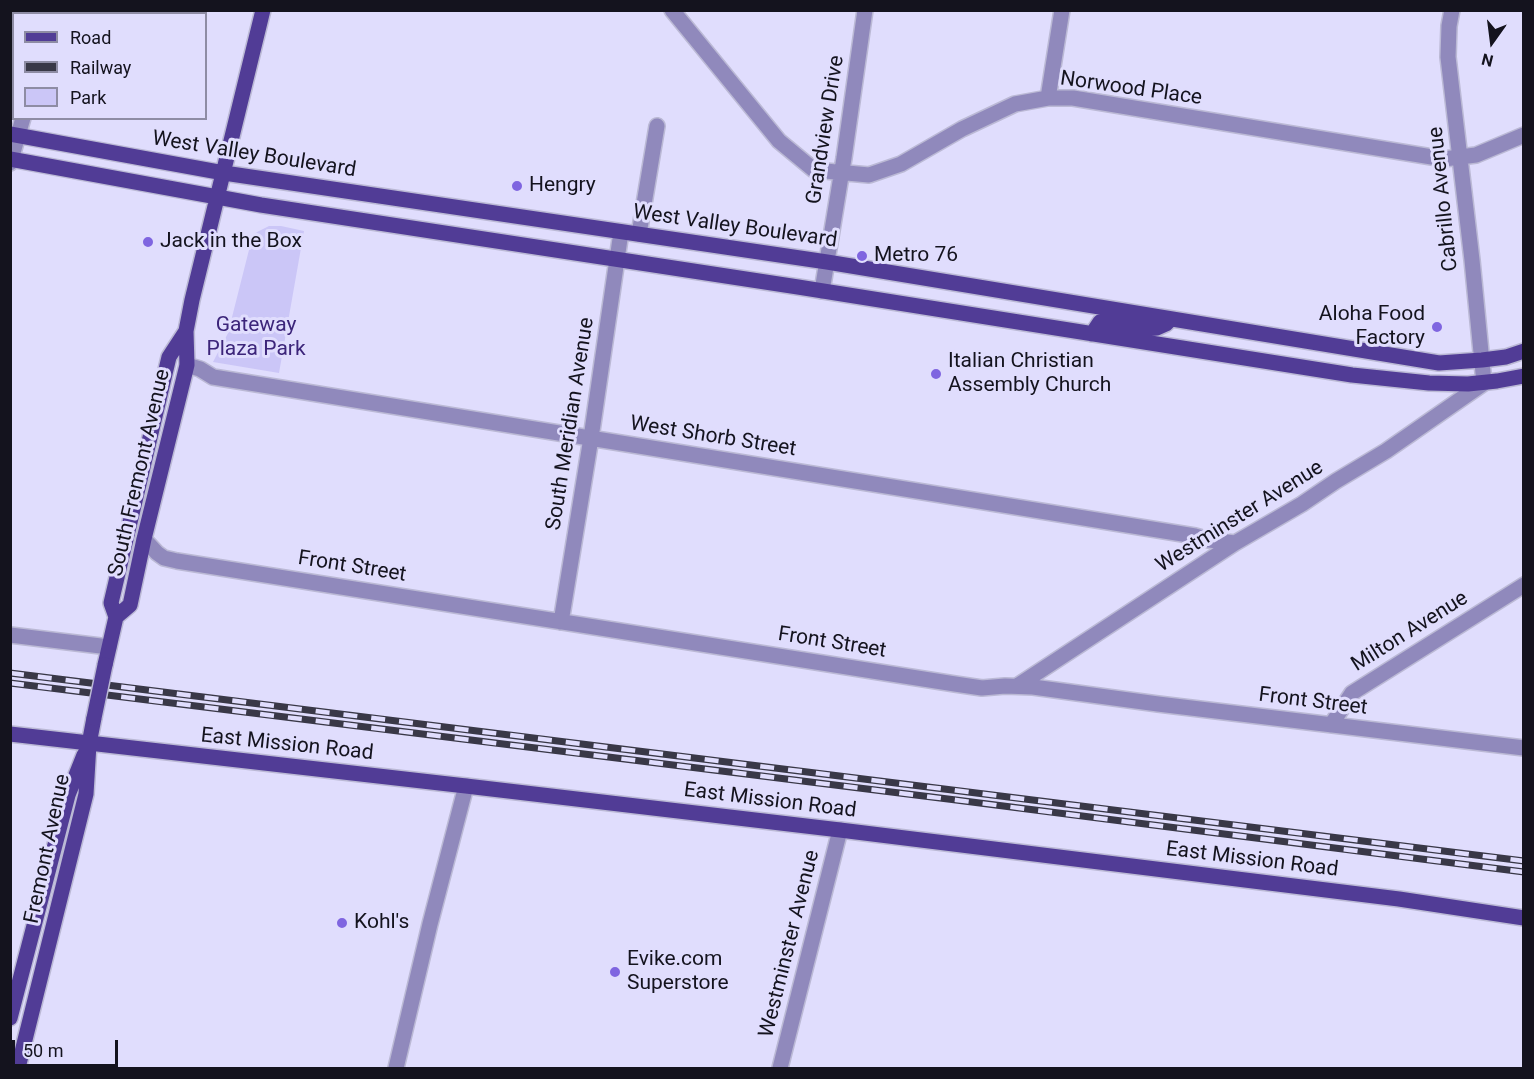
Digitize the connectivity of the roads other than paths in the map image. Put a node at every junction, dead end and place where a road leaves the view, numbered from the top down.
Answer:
1 (263, 10) edge
2 (672, 10) edge
3 (865, 10) edge
4 (1062, 10) edge
5 (1452, 10) edge
6 (1048, 98) junction
7 (21, 120) edge
8 (657, 126) dead end
9 (14, 134) edge
10 (1524, 135) edge
11 (1460, 157) junction
12 (11, 160) edge
13 (841, 172) junction
14 (224, 173) junction
15 (218, 197) junction
16 (621, 232) junction
17 (639, 234) junction
18 (617, 260) junction
19 (827, 262) junction
20 (822, 291) junction
21 (1171, 319) junction
22 (186, 331) junction
23 (1092, 334) junction
24 (1524, 351) edge
25 (1482, 360) junction
26 (187, 364) junction
27 (1524, 376) edge
28 (1484, 383) junction
29 (591, 438) junction
30 (144, 539) junction
31 (1235, 543) junction
32 (1524, 585) edge
33 (116, 616) junction
34 (561, 622) junction
35 (10, 635) edge
36 (109, 647) junction
37 (105, 665) joint
38 (1017, 686) junction
39 (1331, 725) junction
40 (10, 734) edge
41 (89, 744) junction
42 (1524, 748) edge
43 (466, 786) junction
44 (840, 830) junction
45 (1524, 918) edge
46 (10, 1018) edge
47 (18, 1068) edge
48 (396, 1068) edge
49 (780, 1068) edge

1 - 14 main road
2 - 13 street, Norwood Place
3 - 13 street, Grandview Drive
4 - 6 street
5 - 11 street, Cabrillo Avenue
6 - 11 street, Norwood Place
6 - 13 street, Norwood Place
7 - 9 street
8 - 17 street
9 - 12 street
9 - 14 main road, West Valley Boulevard
10 - 11 street, Norwood Place
11 - 25 street, Cabrillo Avenue
12 - 15 main road
13 - 19 street, Grandview Drive
14 - 15 main road
14 - 16 main road, West Valley Boulevard
15 - 18 main road
15 - 22 main road, South Fremont Avenue
16 - 17 main road, West Valley Boulevard
16 - 18 street, South Meridian Avenue
17 - 19 main road, West Valley Boulevard
18 - 20 main road
18 - 29 street, South Meridian Avenue
19 - 20 street, Grandview Drive
19 - 21 main road, West Valley Boulevard
20 - 23 main road
21 - 23 main road
21 - 25 main road, West Valley Boulevard
22 - 26 main road, South Fremont Avenue
22 - 33 main road, South Fremont Avenue
23 - 28 main road
24 - 25 main road, West Valley Boulevard
25 - 28 street, Cabrillo Avenue
26 - 29 street, West Shorb Street
26 - 30 main road, South Fremont Avenue
27 - 28 main road
28 - 31 street, Westminster Avenue
29 - 31 street, West Shorb Street
29 - 34 street, South Meridian Avenue
30 - 33 main road, South Fremont Avenue
30 - 34 street, Front Street
31 - 38 street, Westminster Avenue
32 - 39 street, Milton Avenue
33 - 36 main road, South Fremont Avenue
34 - 38 street, Front Street
35 - 36 street
36 - 37 main road, South Fremont Avenue
37 - 41 main road, Fremont Avenue, bridge
38 - 39 street, Front Street
39 - 42 street, Front Street
40 - 41 main road, East Mission Road
41 - 43 main road, East Mission Road
41 - 46 main road, Fremont Avenue
41 - 47 main road, Fremont Avenue
43 - 44 main road, East Mission Road
43 - 48 street
44 - 45 main road, East Mission Road
44 - 49 street, Westminster Avenue

